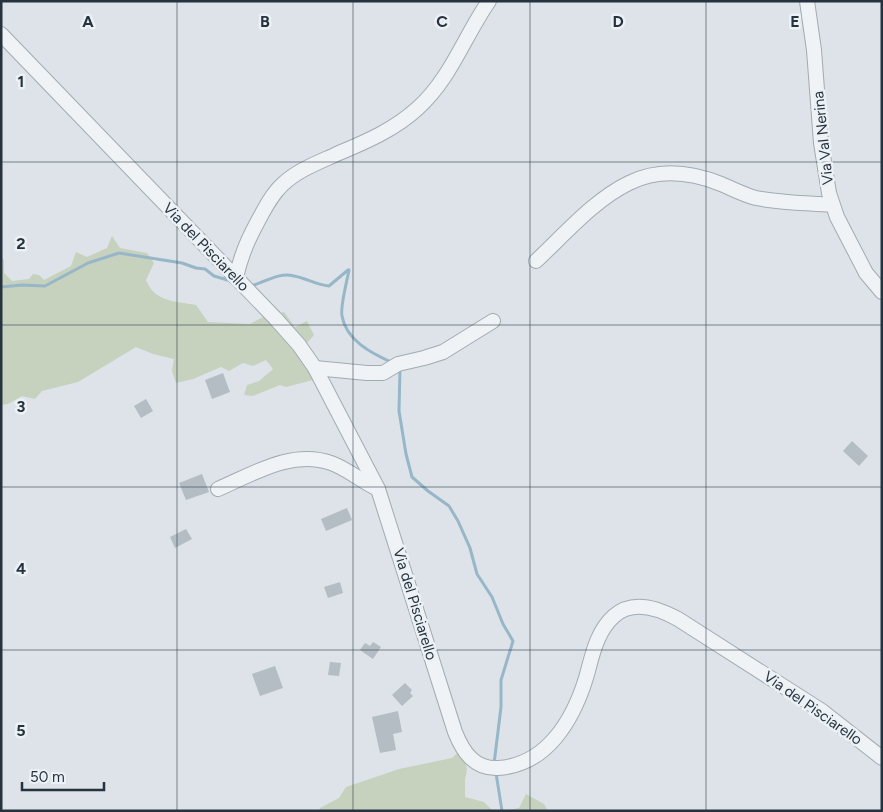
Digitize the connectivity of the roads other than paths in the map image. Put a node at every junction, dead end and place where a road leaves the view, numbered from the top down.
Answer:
1 (489, 1) edge
2 (807, 1) edge
3 (1, 34) edge
4 (832, 205) junction
5 (536, 260) dead end
6 (236, 278) junction
7 (882, 292) edge
8 (493, 321) dead end
9 (315, 368) junction
10 (218, 489) dead end
11 (378, 489) junction
12 (882, 758) edge

1 - 6 street
2 - 4 street, Via Val Nerina
3 - 6 street, Via del Pisciarello
4 - 5 street
4 - 7 street, Via Val Nerina
6 - 9 street, Via del Pisciarello
8 - 9 street
9 - 11 street, Via del Pisciarello
10 - 11 street
11 - 12 street, Via del Pisciarello

